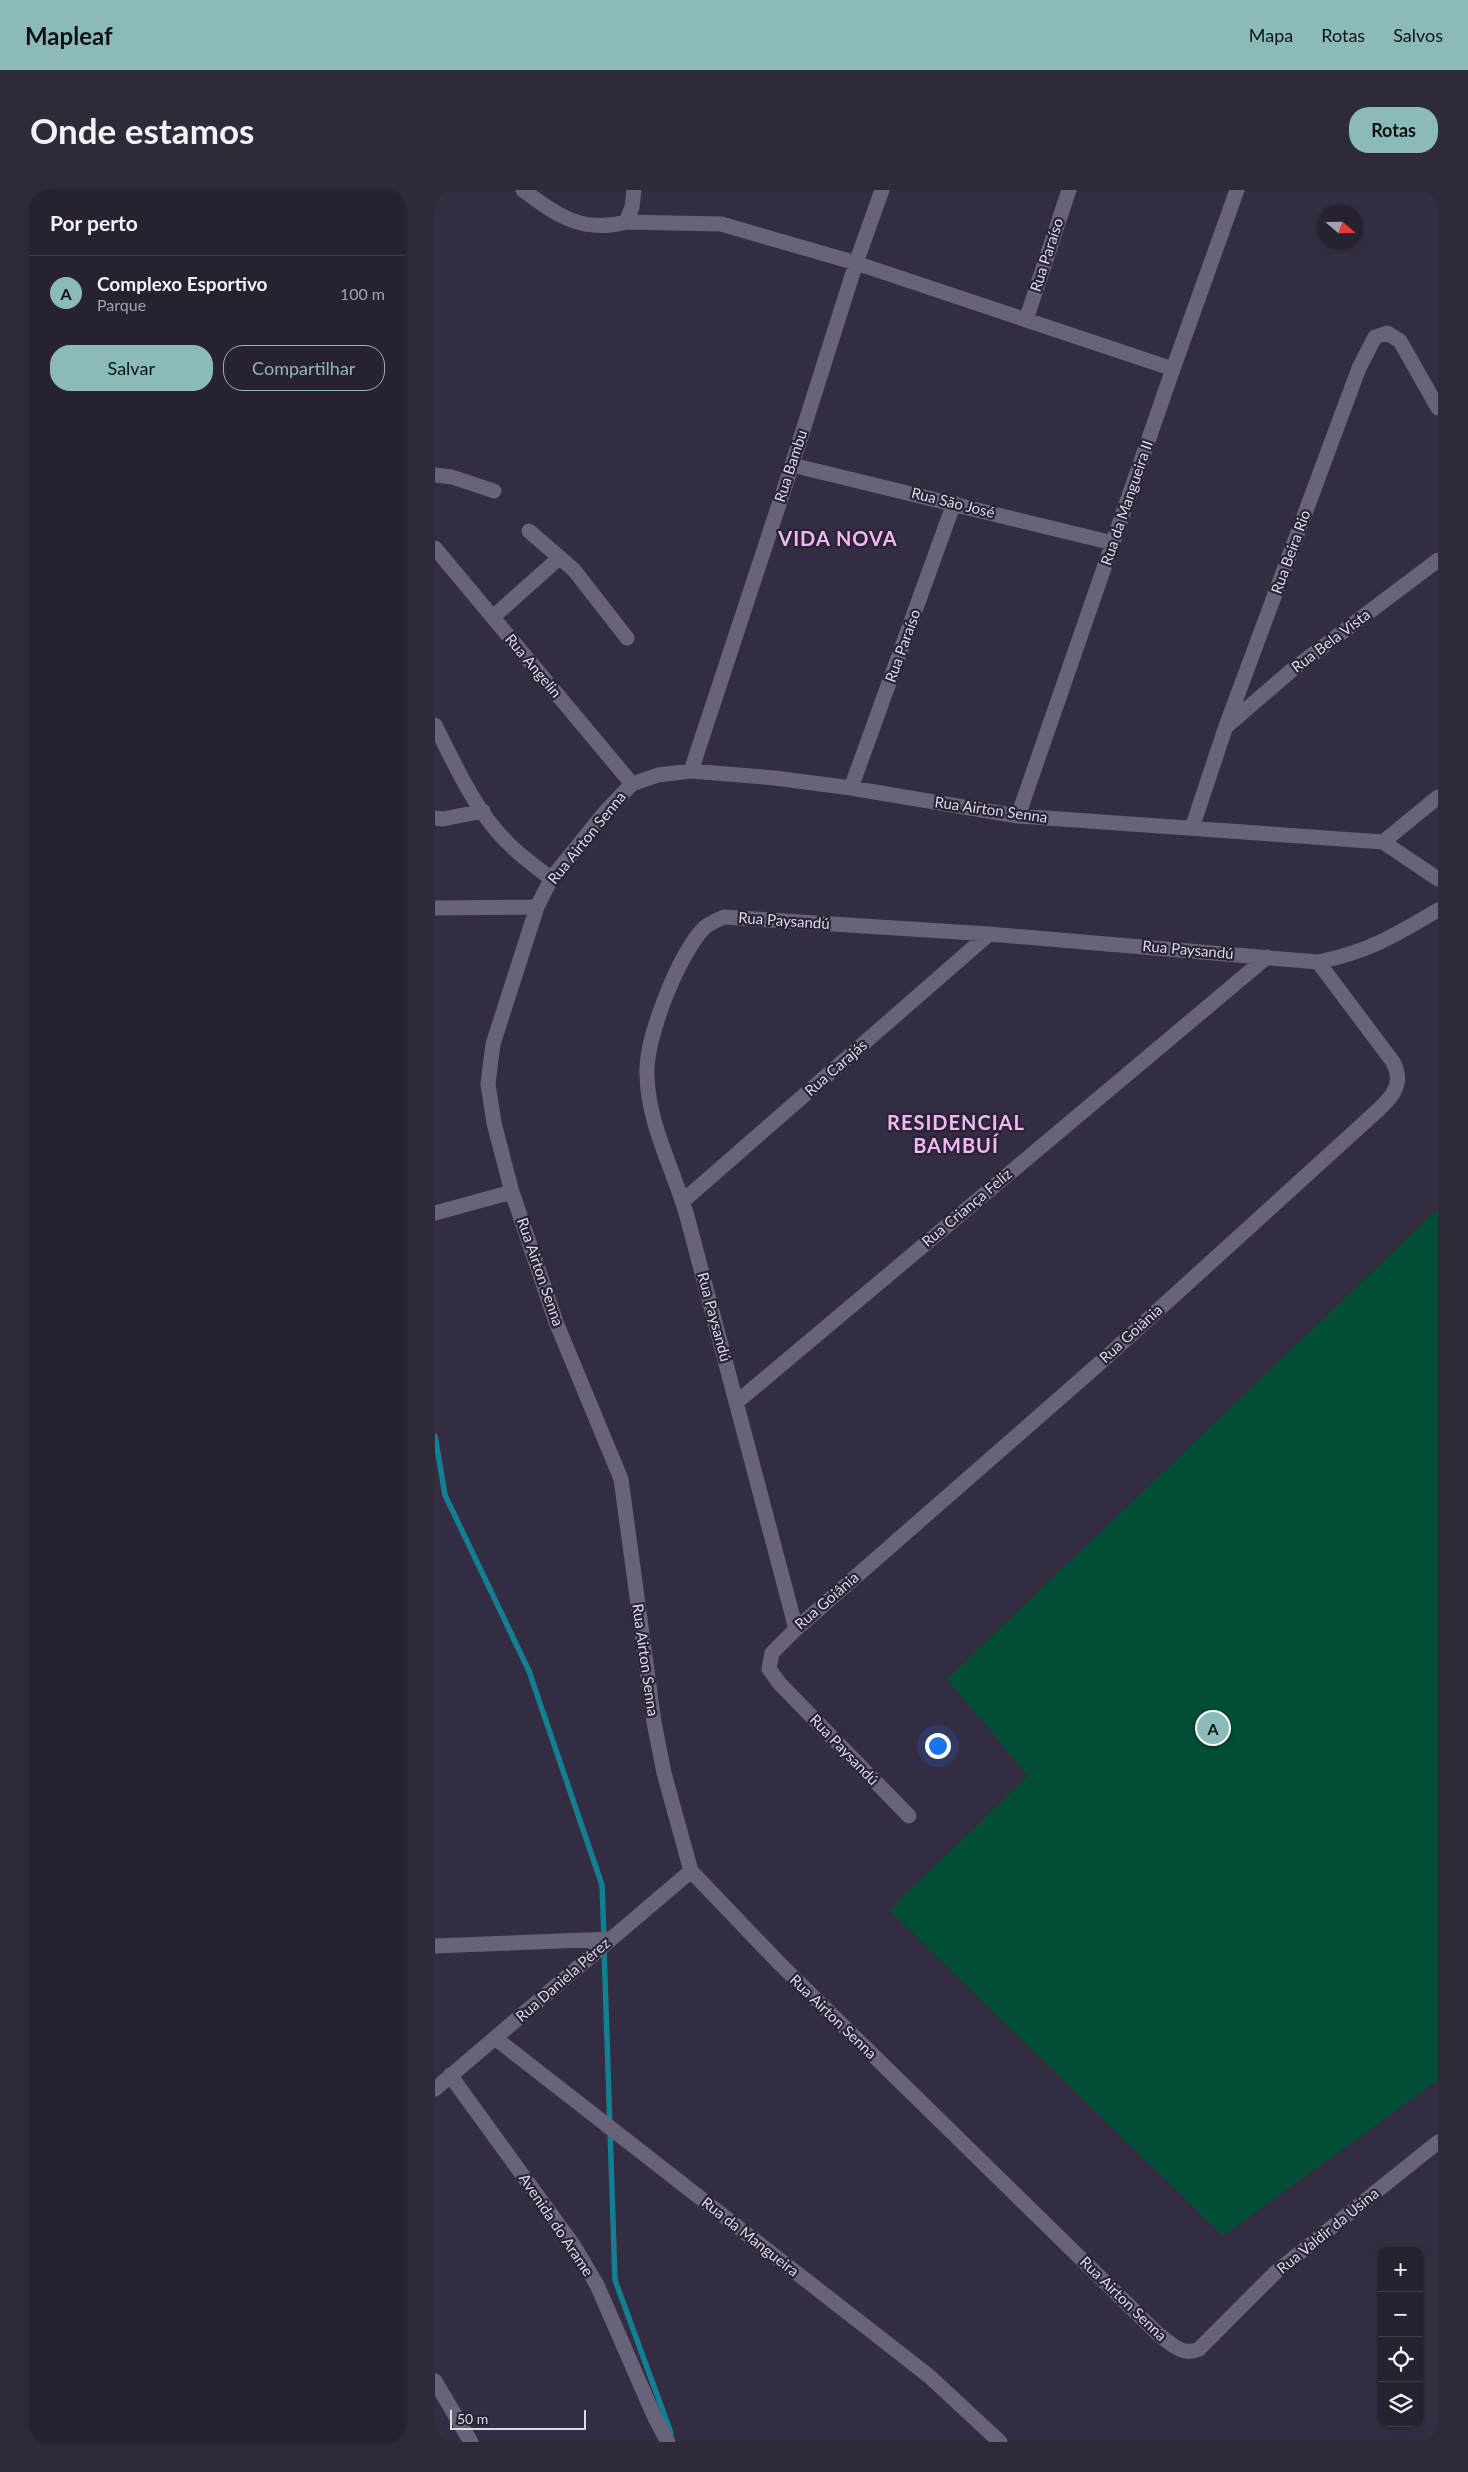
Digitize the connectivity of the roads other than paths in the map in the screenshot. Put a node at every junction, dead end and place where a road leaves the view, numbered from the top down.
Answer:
1 (523, 190) edge
2 (634, 190) edge
3 (882, 190) edge
4 (1069, 190) edge
5 (1237, 190) edge
6 (626, 222) junction
7 (856, 263) junction
8 (1026, 320) junction
9 (1173, 369) junction
10 (1438, 408) edge
11 (793, 464) junction
12 (435, 475) edge
13 (494, 491) dead end
14 (954, 503) junction
15 (529, 532) dead end
16 (1113, 543) junction
17 (435, 548) edge
18 (559, 558) junction
19 (1438, 560) edge
20 (493, 617) junction
21 (627, 638) dead end
22 (435, 725) edge
23 (1227, 726) junction
24 (691, 771) junction
25 (631, 784) junction
26 (851, 788) junction
27 (1438, 797) edge
28 (483, 811) junction
29 (1018, 816) junction
30 (435, 818) edge
31 (1192, 828) junction
32 (1383, 842) junction
33 (551, 879) junction
34 (1438, 879) edge
35 (537, 907) junction
36 (435, 908) edge
37 (1438, 910) edge
38 (989, 934) junction
39 (1267, 957) junction
40 (1318, 962) junction
41 (512, 1192) junction
42 (683, 1201) junction
43 (435, 1212) edge
44 (737, 1402) junction
45 (796, 1629) junction
46 (780, 1684) joint
47 (909, 1816) dead end
48 (691, 1871) junction
49 (435, 1946) edge
50 (592, 1947) junction
51 (495, 2038) junction
52 (450, 2074) junction
53 (435, 2089) edge
54 (1438, 2142) edge
55 (1223, 2325) joint
56 (435, 2381) edge
57 (471, 2442) edge
58 (668, 2442) edge
59 (1000, 2442) edge

1 - 6 street
2 - 6 street
3 - 7 street, Rua Bambu
4 - 8 street, Rua Paraíso
5 - 9 street, Rua da Mangueira II
6 - 7 street
7 - 8 street
7 - 11 street, Rua Bambu
8 - 9 street
9 - 16 street, Rua da Mangueira II
10 - 23 street, Rua Beira Rio
11 - 14 street, Rua São José
11 - 24 street, Rua Bambu
12 - 13 street
14 - 16 street, Rua São José
14 - 26 street, Rua Paraíso
15 - 18 street
16 - 29 street, Rua da Mangueira II
17 - 20 street, Rua Angelin
18 - 20 street
18 - 21 street
19 - 23 street, Rua Bela Vista
20 - 25 street, Rua Angelin
22 - 28 street
23 - 31 street, Rua Beira Rio
24 - 25 street, Rua Airton Senna
24 - 26 street, Rua Airton Senna
25 - 33 street, Rua Airton Senna
26 - 29 street, Rua Airton Senna
27 - 32 street
28 - 30 street
28 - 33 street
29 - 31 street, Rua Airton Senna
31 - 32 street, Rua Airton Senna
32 - 34 street, Rua Airton Senna
33 - 35 street, Rua Airton Senna
35 - 36 street
35 - 41 street, Rua Airton Senna
37 - 40 street, Rua Paysandú
38 - 39 street, Rua Paysandú
38 - 42 street, Rua Carajás
38 - 42 street, Rua Paysandú
39 - 40 street, Rua Paysandú
39 - 44 street, Rua Criança Feliz
40 - 45 street, Rua Goiânia
41 - 43 street
41 - 48 street, Rua Airton Senna
42 - 44 street, Rua Paysandú
44 - 45 street, Rua Paysandú
45 - 46 street, Rua Goiânia
46 - 47 street, Rua Paysandú
48 - 50 street, Rua Daniela Pérez
48 - 55 street, Rua Airton Senna
49 - 50 street
50 - 51 street, Rua Daniela Pérez
51 - 52 street, Rua Daniela Pérez
51 - 59 street, Rua da Mangueira
52 - 53 street, Rua Daniela Pérez
52 - 58 street, Avenida do Arame
54 - 55 street, Rua Valdir da Usina
56 - 57 street

